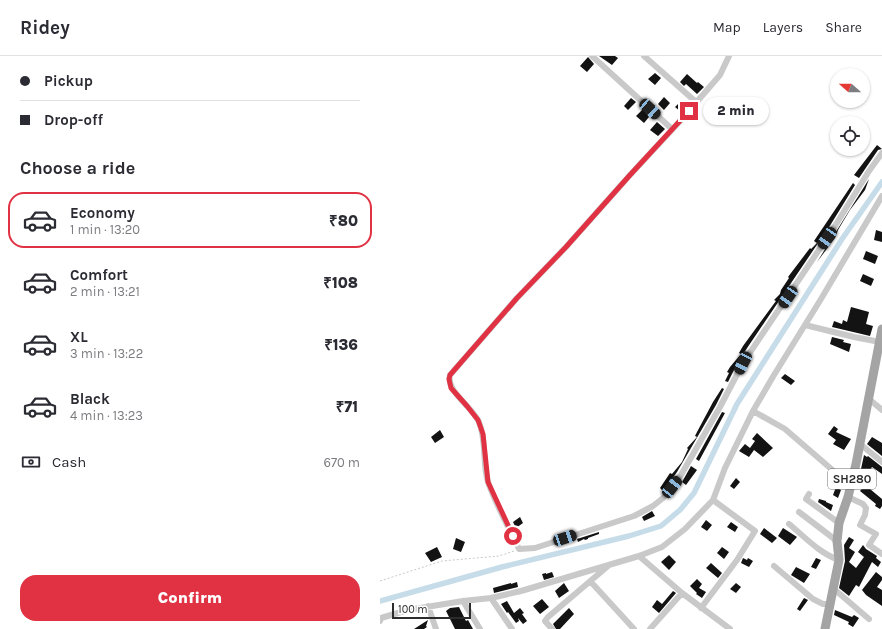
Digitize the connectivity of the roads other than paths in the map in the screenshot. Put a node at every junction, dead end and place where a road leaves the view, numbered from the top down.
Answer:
1 (592, 56) edge
2 (644, 56) edge
3 (729, 56) edge
4 (696, 102) junction
5 (672, 129) junction
6 (882, 153) edge
7 (882, 196) edge
8 (805, 325) junction
9 (882, 329) edge
10 (880, 342) junction
11 (880, 356) edge
12 (869, 400) junction
13 (882, 410) edge
14 (753, 411) junction
15 (860, 444) junction
16 (882, 462) edge
17 (851, 486) junction
18 (809, 494) dead end
19 (848, 497) junction
20 (713, 500) junction
21 (799, 512) dead end
22 (839, 523) junction
23 (789, 524) dead end
24 (876, 534) junction
25 (882, 538) edge
26 (837, 541) junction
27 (882, 554) edge
28 (639, 556) junction
29 (839, 560) junction
30 (609, 565) junction
31 (774, 566) dead end
32 (591, 582) junction
33 (834, 588) junction
34 (682, 593) junction
35 (491, 598) junction
36 (463, 601) junction
37 (830, 604) junction
38 (428, 606) junction
39 (701, 608) junction
40 (869, 619) dead end
41 (380, 621) edge
42 (434, 628) edge
43 (480, 629) edge
44 (512, 629) edge
45 (552, 629) edge
46 (634, 629) edge
47 (650, 629) edge
48 (730, 629) edge
49 (825, 629) edge

1 - 5 street
2 - 4 street
3 - 4 street
4 - 5 street
5 - 6 street
7 - 8 street
8 - 10 street
8 - 14 street
9 - 10 main road, SH280
10 - 11 main road, SH280
11 - 12 main road, SH280
12 - 13 street
12 - 15 main road, SH280
14 - 17 street
14 - 20 street
15 - 16 street
15 - 17 main road, SH280
17 - 19 main road, SH280
18 - 22 street
19 - 22 main road, SH280
19 - 24 street
20 - 28 street
20 - 39 street
21 - 26 street
22 - 26 main road, SH280
23 - 29 street
24 - 25 street
24 - 27 street
26 - 29 main road, SH280
28 - 30 street
28 - 34 street
29 - 33 main road, SH280
30 - 32 street
30 - 35 street
31 - 37 street
32 - 45 street
32 - 46 street
33 - 37 main road, SH280
33 - 40 street
34 - 39 street
34 - 47 street
35 - 36 street
35 - 44 street
36 - 38 street
36 - 43 street
37 - 49 main road, SH280
38 - 41 street
38 - 42 street
39 - 48 street

